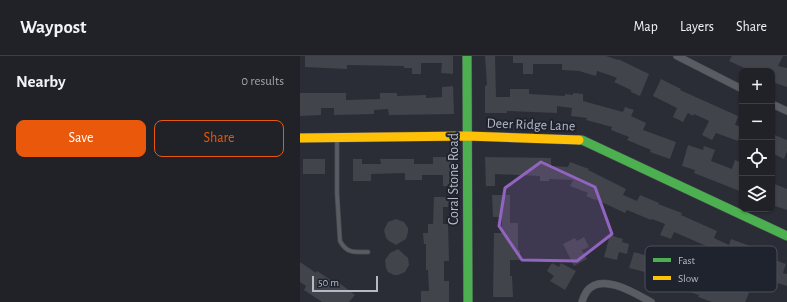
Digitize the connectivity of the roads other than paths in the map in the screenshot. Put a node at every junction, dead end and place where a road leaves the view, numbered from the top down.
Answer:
1 (467, 56) edge
2 (677, 56) edge
3 (739, 87) edge
4 (775, 105) edge
5 (787, 111) edge
6 (467, 136) junction
7 (300, 138) edge
8 (337, 138) junction
9 (787, 236) edge
10 (368, 252) dead end
11 (468, 302) edge
12 (582, 302) edge
13 (652, 302) edge

1 - 6 street, Coral Stone Road
2 - 3 street
4 - 5 street
6 - 8 street, Deer Ridge Lane
6 - 9 street, Deer Ridge Lane
6 - 11 street, Coral Stone Road
7 - 8 street, Deer Ridge Lane
8 - 10 lane
12 - 13 street

